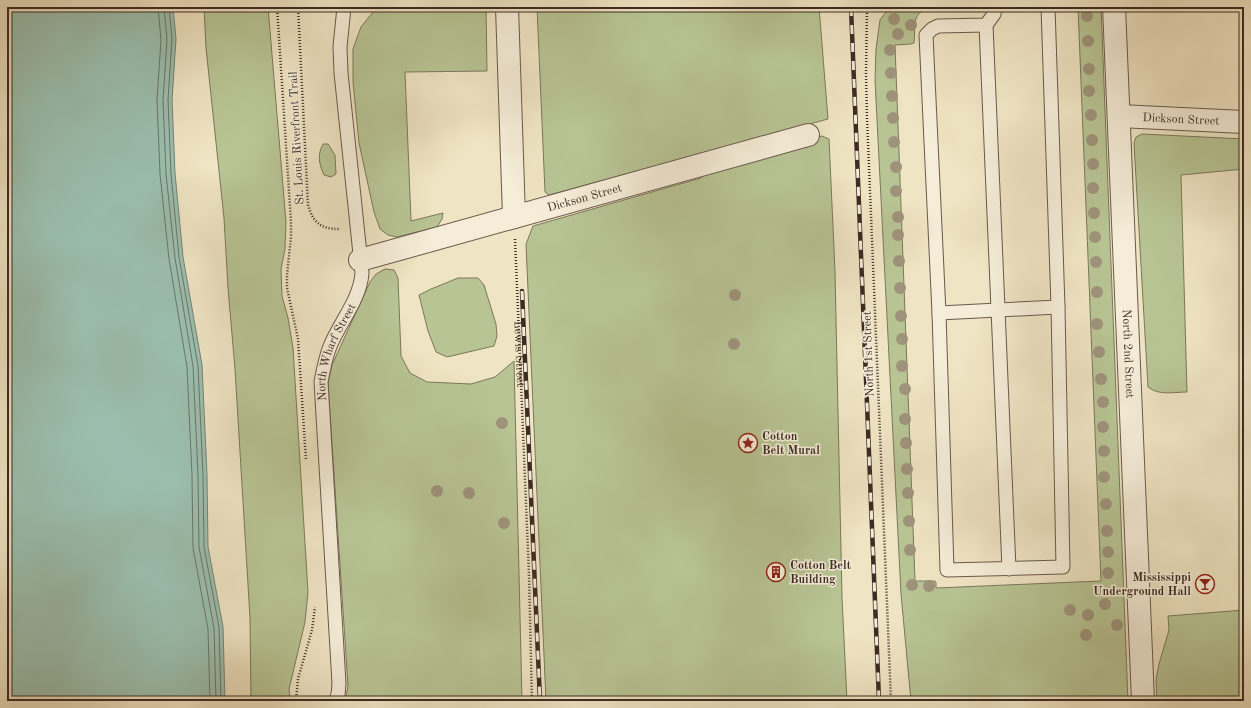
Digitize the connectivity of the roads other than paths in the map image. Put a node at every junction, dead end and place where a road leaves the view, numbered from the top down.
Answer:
1 (344, 7) edge
2 (507, 7) edge
3 (995, 7) edge
4 (1048, 7) edge
5 (1114, 7) edge
6 (986, 25) junction
7 (1118, 116) junction
8 (1244, 122) edge
9 (808, 135) dead end
10 (514, 217) junction
11 (360, 260) junction
12 (1058, 307) junction
13 (998, 310) junction
14 (939, 313) junction
15 (1009, 569) junction
16 (335, 701) edge
17 (1143, 701) edge

1 - 11 lane, North Wharf Street
2 - 10 street
3 - 6 lane
4 - 12 lane
5 - 7 street, North 2nd Street
6 - 13 lane
6 - 14 lane
7 - 8 street, Dickson Street
7 - 17 street, North 2nd Street
9 - 10 street, Dickson Street
10 - 11 street, Dickson Street
11 - 16 lane, North Wharf Street
12 - 13 lane
12 - 15 lane
13 - 14 lane
13 - 15 lane
14 - 15 lane

